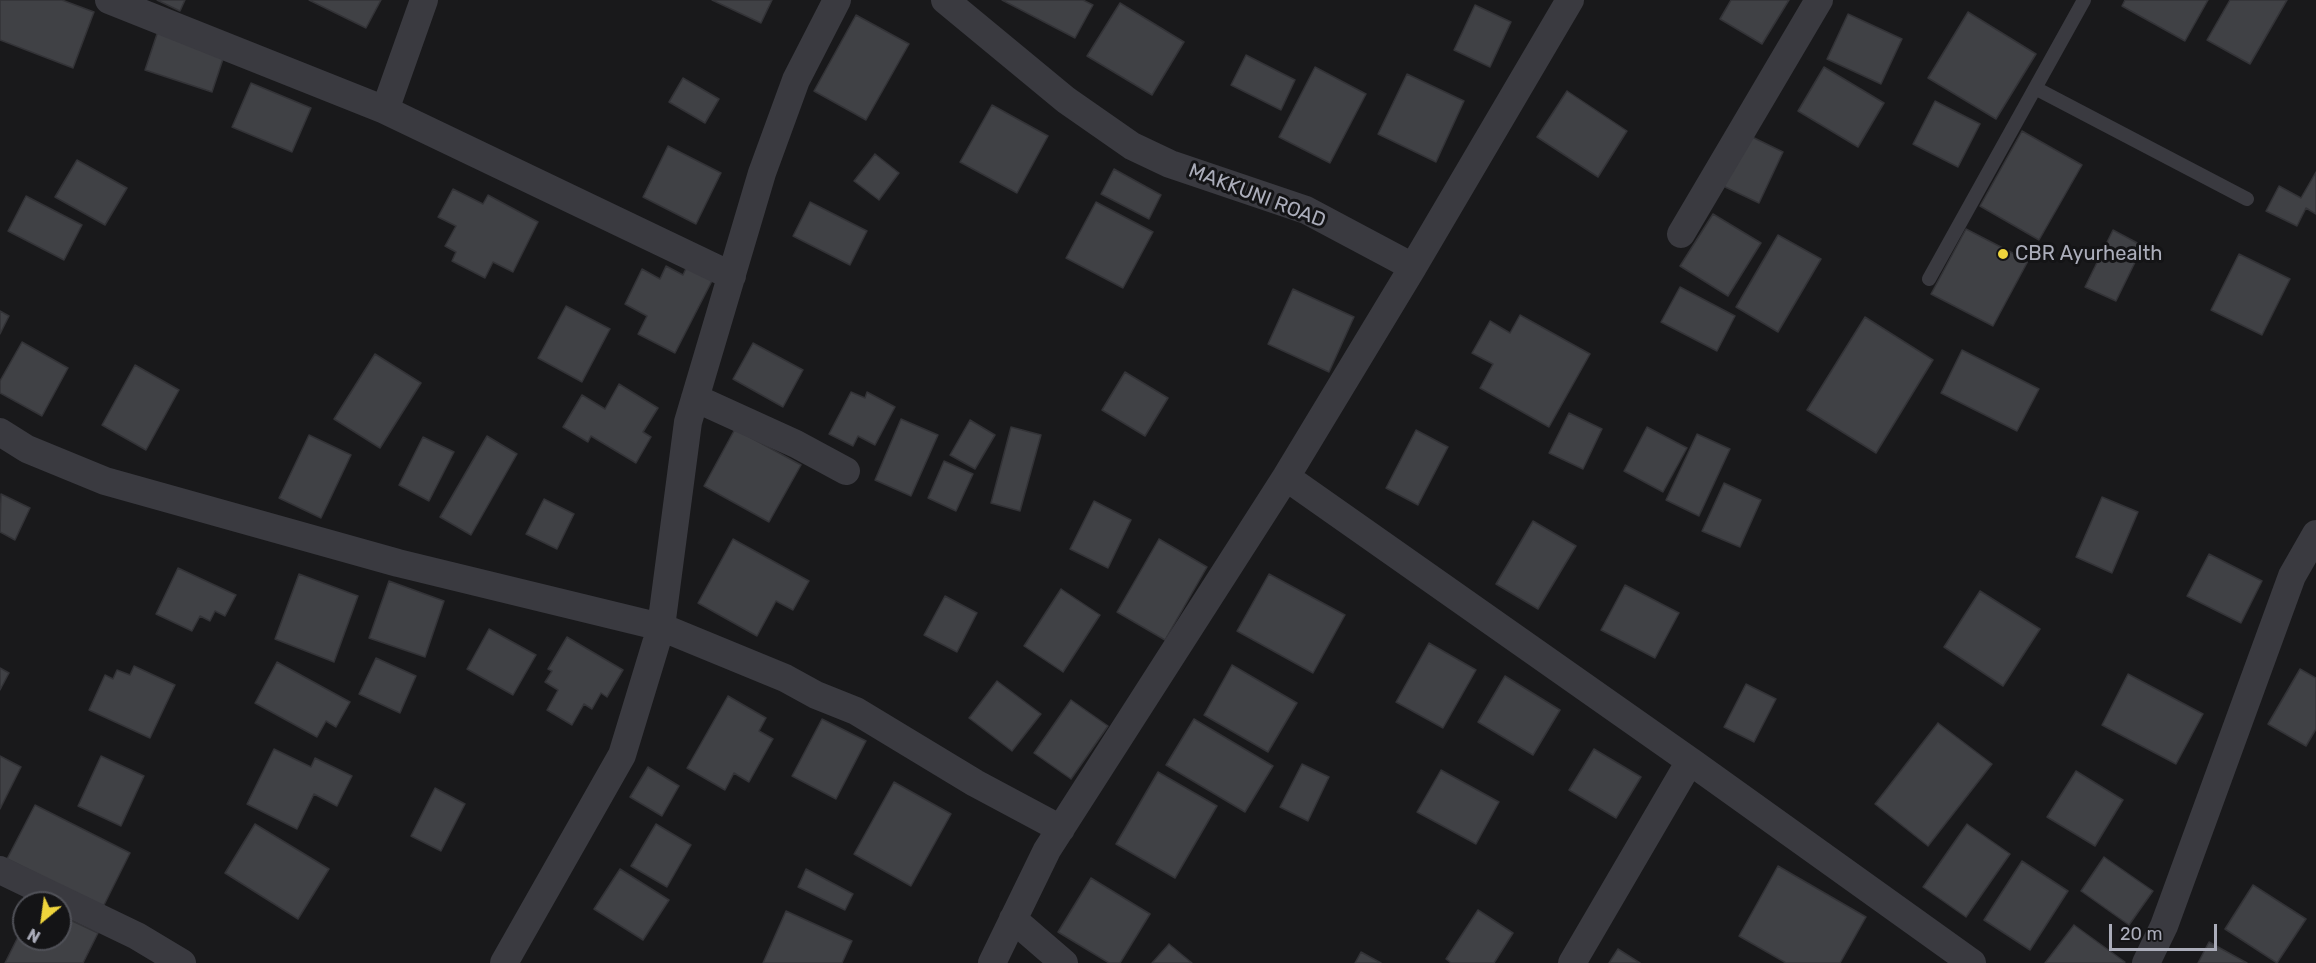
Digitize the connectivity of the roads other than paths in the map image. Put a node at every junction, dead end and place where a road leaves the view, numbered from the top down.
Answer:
1 (109, 0) edge
2 (424, 0) edge
3 (837, 0) edge
4 (945, 0) edge
5 (1570, 0) edge
6 (1819, 0) edge
7 (2084, 0) edge
8 (2035, 88) junction
9 (385, 110) junction
10 (2247, 199) dead end
11 (1681, 234) dead end
12 (1413, 267) junction
13 (732, 276) junction
14 (1929, 279) dead end
15 (695, 398) junction
16 (0, 432) edge
17 (846, 471) dead end
18 (1286, 477) junction
19 (2316, 534) edge
20 (661, 627) junction
21 (1690, 761) junction
22 (1061, 829) junction
23 (0, 870) edge
24 (1013, 919) junction
25 (183, 963) edge
26 (504, 963) edge
27 (992, 963) edge
28 (1064, 963) edge
29 (1572, 963) edge
30 (1972, 963) edge
31 (2146, 963) edge

1 - 9 street
2 - 9 street
3 - 13 street
4 - 12 street, MAKKUNI ROAD
5 - 12 street
6 - 11 street
7 - 8 lane
8 - 10 lane
8 - 14 lane
9 - 13 street
12 - 18 street
13 - 15 street
15 - 17 street
15 - 20 street
16 - 20 street
18 - 21 street
18 - 22 street
19 - 31 street
20 - 22 street
20 - 26 street
21 - 29 street
21 - 30 street
22 - 24 street
23 - 25 street
24 - 27 street
24 - 28 street

